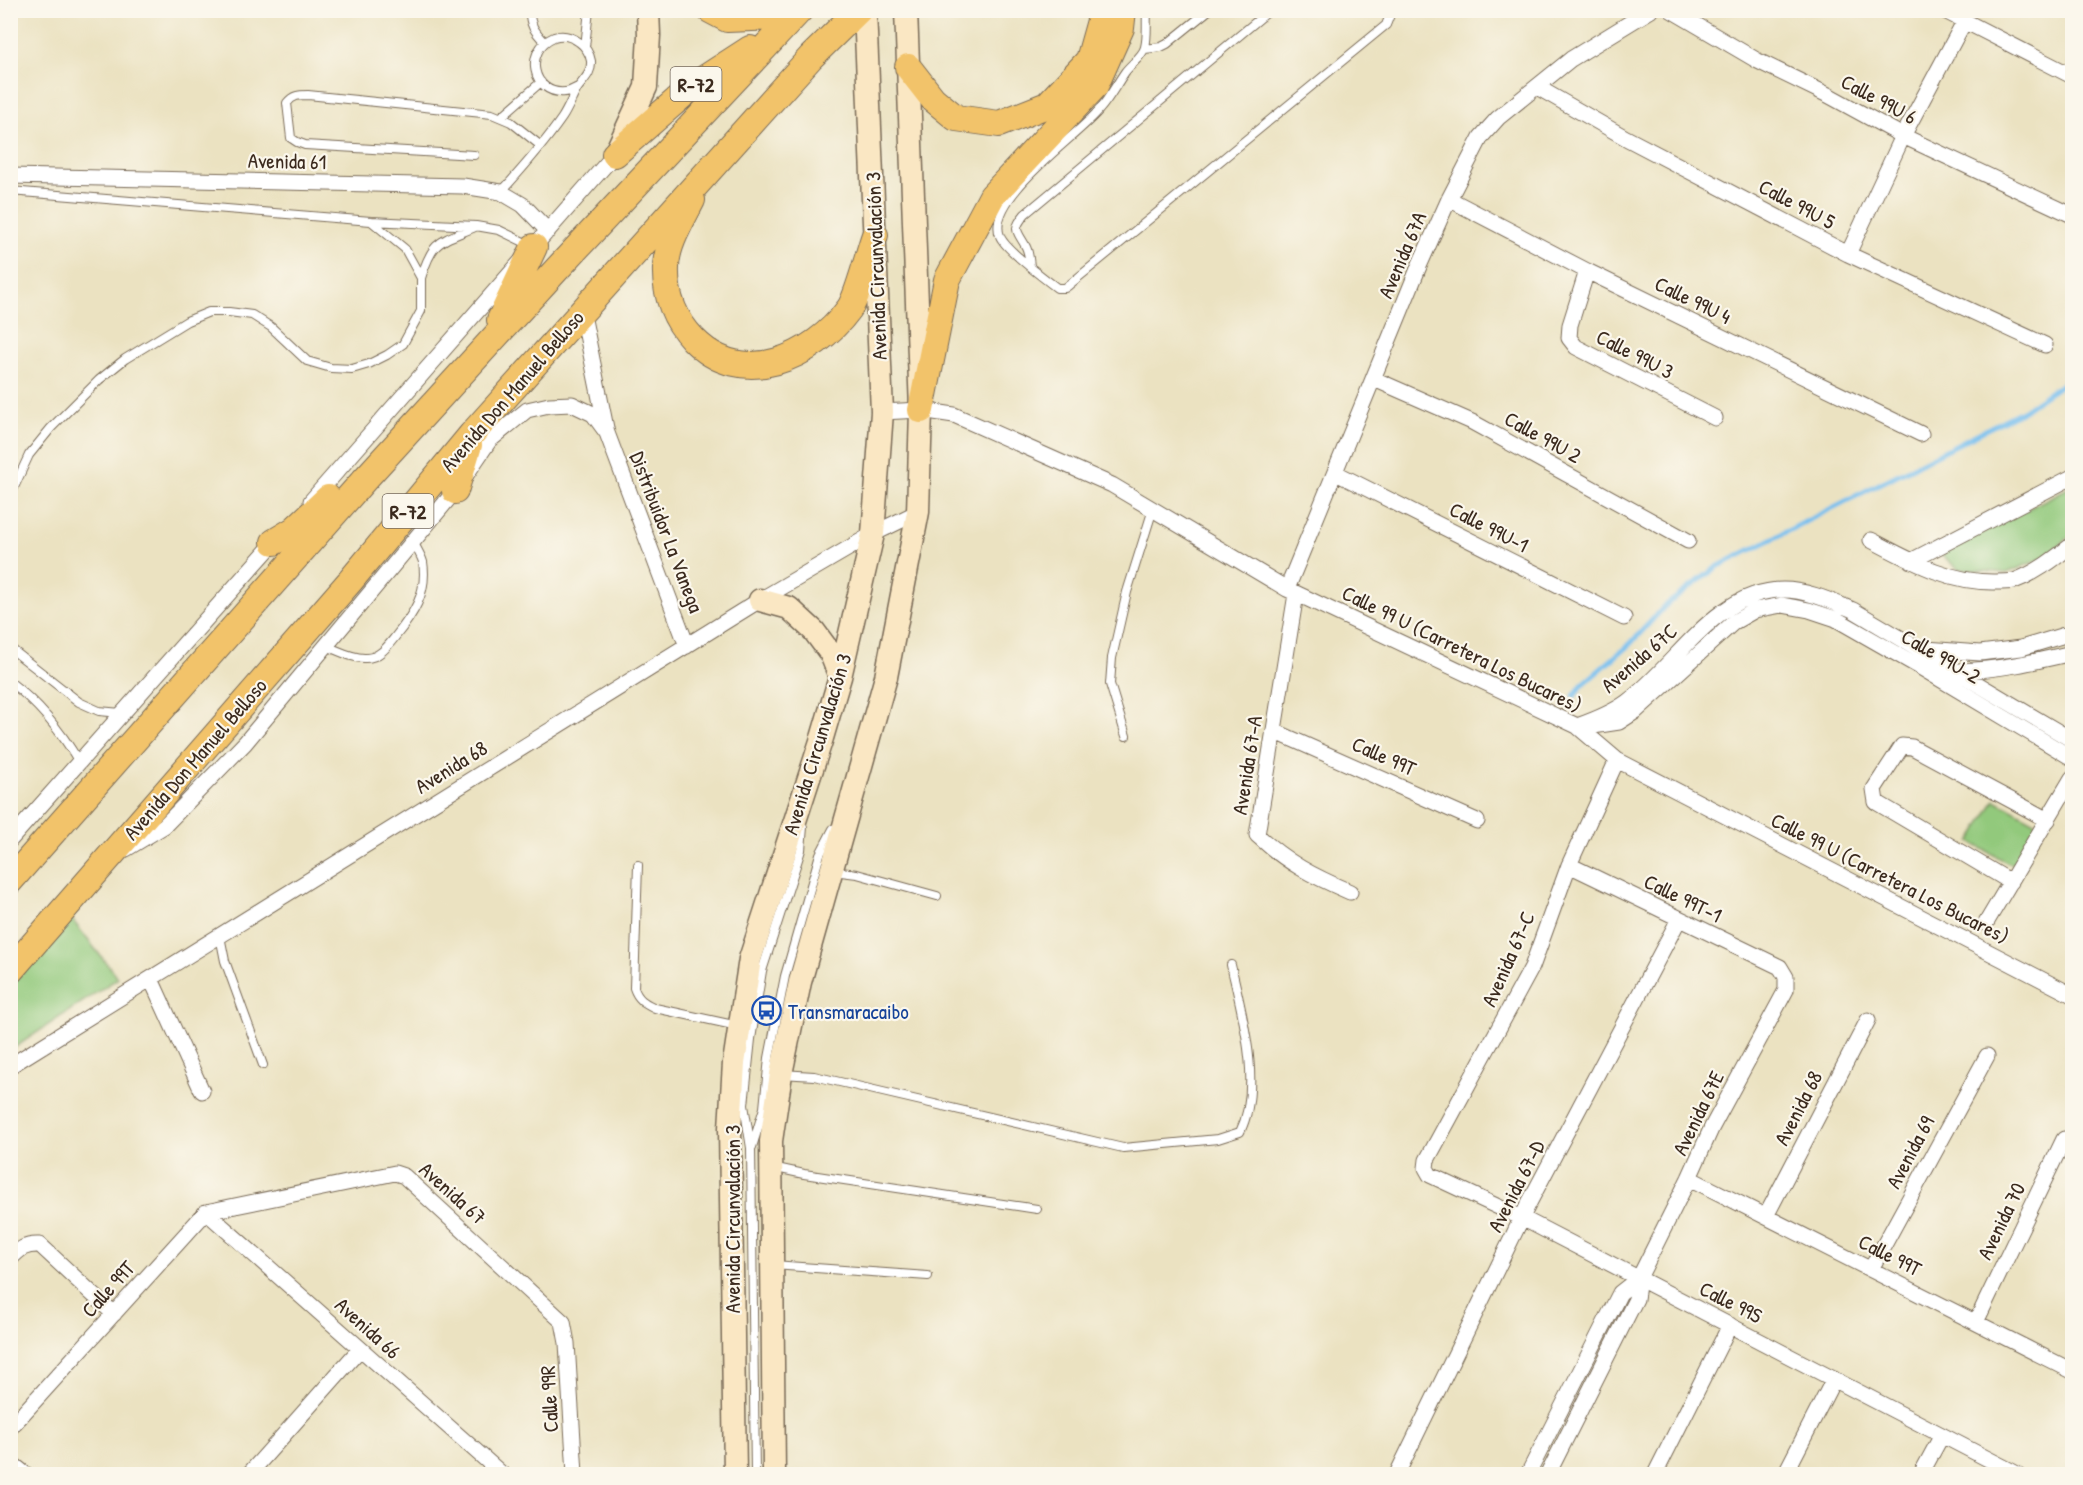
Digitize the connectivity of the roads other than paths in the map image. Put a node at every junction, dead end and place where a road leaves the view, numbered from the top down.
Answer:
1 (530, 10) edge
2 (589, 10) edge
3 (648, 10) edge
4 (710, 10) edge
5 (859, 10) edge
6 (866, 10) edge
7 (906, 10) edge
8 (1103, 10) edge
9 (1123, 10) edge
10 (1147, 10) edge
11 (1209, 10) edge
12 (1270, 10) edge
13 (1392, 10) edge
14 (1651, 10) edge
15 (1671, 10) edge
16 (1943, 10) edge
17 (791, 16) edge
18 (1964, 22) junction
19 (544, 42) junction
20 (585, 47) junction
21 (1145, 49) junction
22 (908, 68) junction
23 (2073, 76) edge
24 (541, 82) junction
25 (578, 87) junction
26 (1537, 87) junction
27 (501, 117) junction
28 (1903, 136) junction
29 (541, 147) junction
30 (615, 154) junction
31 (474, 155) dead end
32 (10, 176) edge
33 (704, 176) junction
34 (10, 190) edge
35 (501, 192) junction
36 (1449, 199) junction
37 (2073, 215) edge
38 (371, 221) junction
39 (476, 226) junction
40 (875, 235) junction
41 (541, 239) junction
42 (1848, 254) junction
43 (1030, 267) junction
44 (1587, 271) junction
45 (421, 278) junction
46 (582, 310) junction
47 (488, 344) junction
48 (2045, 345) dead end
49 (1374, 379) junction
50 (921, 410) junction
51 (882, 412) junction
52 (1715, 418) dead end
53 (607, 433) junction
54 (1921, 434) dead end
55 (468, 449) junction
56 (1336, 473) junction
57 (2073, 477) edge
58 (365, 479) junction
59 (455, 491) joint
60 (10, 496) edge
61 (1153, 509) junction
62 (918, 512) junction
63 (873, 534) junction
64 (1871, 540) dead end
65 (413, 541) junction
66 (1689, 541) dead end
67 (274, 542) junction
68 (2073, 545) edge
69 (1911, 561) junction
70 (1292, 592) junction
71 (1783, 597) junction
72 (760, 600) junction
73 (1624, 618) dead end
74 (2073, 631) edge
75 (326, 646) junction
76 (687, 646) junction
77 (10, 648) edge
78 (1918, 648) junction
79 (2073, 653) edge
80 (1920, 667) junction
81 (1957, 671) junction
82 (840, 677) junction
83 (10, 682) edge
84 (122, 713) junction
85 (1577, 726) junction
86 (1274, 731) junction
87 (1126, 736) dead end
88 (2073, 740) edge
89 (2073, 758) edge
90 (1617, 760) junction
91 (79, 763) junction
92 (2073, 778) edge
93 (807, 786) junction
94 (854, 791) junction
95 (1477, 820) dead end
96 (2048, 820) junction
97 (10, 840) edge
98 (104, 863) junction
99 (638, 865) dead end
100 (1569, 865) junction
101 (831, 870) junction
102 (10, 880) edge
103 (2011, 882) junction
104 (1350, 892) dead end
105 (937, 896) dead end
106 (1679, 919) junction
107 (1986, 923) dead end
108 (220, 936) junction
109 (1231, 965) dead end
110 (1780, 967) joint
111 (10, 971) edge
112 (151, 979) junction
113 (2073, 995) edge
114 (1868, 1020) dead end
115 (740, 1026) junction
116 (1987, 1056) dead end
117 (263, 1065) dead end
118 (10, 1066) edge
119 (781, 1074) junction
120 (202, 1092) dead end
121 (2064, 1139) dead end
122 (751, 1148) junction
123 (771, 1167) junction
124 (1426, 1168) joint
125 (1689, 1178) junction
126 (1036, 1209) dead end
127 (206, 1212) junction
128 (1766, 1216) junction
129 (1522, 1218) junction
130 (10, 1259) edge
131 (772, 1264) junction
132 (1871, 1269) junction
133 (928, 1276) dead end
134 (1639, 1278) junction
135 (114, 1314) junction
136 (563, 1322) joint
137 (1976, 1322) junction
138 (1730, 1325) junction
139 (360, 1349) junction
140 (2073, 1371) edge
141 (1834, 1379) junction
142 (10, 1428) edge
143 (1942, 1435) junction
144 (10, 1462) edge
145 (254, 1473) edge
146 (25, 1474) edge
147 (502, 1474) edge
148 (575, 1474) edge
149 (735, 1474) edge
150 (755, 1474) edge
151 (774, 1474) edge
152 (1397, 1474) edge
153 (1528, 1474) edge
154 (1548, 1474) edge
155 (1655, 1474) edge
156 (1785, 1474) edge
157 (1921, 1474) edge
158 (2017, 1474) edge

1 - 19 lane
2 - 20 lane
3 - 30 main road
4 - 17 main road
5 - 33 main road, Avenida Don Manuel Belloso / R-72
6 - 40 main road, Avenida Circunvalación 3
7 - 22 main road, Avenida Circunvalación 3
8 - 22 main road
9 - 50 main road
10 - 21 lane
11 - 21 lane
12 - 43 lane
13 - 43 lane
14 - 26 street, Avenida 67A
15 - 28 street, Calle 99U 6
16 - 18 street
17 - 30 main road, R-72
17 - 47 main road, R-72
18 - 23 street
18 - 28 street
19 - 20 lane
19 - 24 lane
20 - 25 lane
21 - 43 lane
22 - 50 main road, Avenida Circunvalación 3
24 - 25 lane
24 - 27 lane
25 - 29 lane
26 - 36 street, Avenida 67A
26 - 42 street, Calle 99U 5
27 - 29 lane
27 - 31 lane
28 - 37 street, Calle 99U 6
28 - 42 street
29 - 35 lane
30 - 41 street, R-72
32 - 35 street, Avenida 61
33 - 40 main road
33 - 46 main road, Avenida Don Manuel Belloso / R-72
34 - 38 lane
35 - 41 street, Avenida 61
36 - 44 street, Calle 99U 4
36 - 49 street, Avenida 67A
38 - 39 lane
38 - 45 lane
39 - 41 lane
39 - 45 lane
40 - 51 main road, Avenida Circunvalación 3
41 - 47 main road, R-72
41 - 67 street, R-72
42 - 48 street, Calle 99U 5
44 - 52 street, Calle 99U 3
44 - 54 street, Calle 99U 4
45 - 60 lane
46 - 53 street, Distribuidor La Vanega
46 - 55 main road, Avenida Don Manuel Belloso / R-72
47 - 58 main road, R-72
49 - 56 street, Avenida 67A
49 - 66 street, Calle 99U 2
50 - 51 street, Calle 99 U (Carretera Los Bucares)
50 - 61 street, Calle 99 U (Carretera Los Bucares)
50 - 62 main road, Avenida Circunvalación 3
51 - 63 main road, Avenida Circunvalación 3
53 - 55 street, Distribuidor La Vanega
53 - 76 street, Distribuidor La Vanega
55 - 59 main road
55 - 98 main road, Avenida Don Manuel Belloso / R-72
56 - 70 street, Avenida 67A
56 - 73 street, Calle 99U-1
57 - 69 street
58 - 67 main road
58 - 102 main road, R-72
59 - 65 street
61 - 70 street, Calle 99 U (Carretera Los Bucares)
61 - 87 lane
62 - 63 street, Avenida 68
62 - 94 main road, Avenida Circunvalación 3
63 - 72 street, Avenida 68
63 - 82 main road, Avenida Circunvalación 3
64 - 69 street
65 - 75 street
65 - 75 lane
67 - 84 street, R-72
68 - 69 street
70 - 85 street, Calle 99 U (Carretera Los Bucares)
70 - 86 street, Avenida 67-A
71 - 78 street, Calle 99U-2
71 - 80 street, Calle 99U-2
71 - 85 street, Avenida 67C
72 - 76 street, Avenida 68
72 - 82 main road
74 - 78 street
75 - 98 street
76 - 108 street, Avenida 68
77 - 84 lane
78 - 81 street, Calle 99U-2
79 - 81 street
80 - 81 street
80 - 89 street, Calle 99U-2
81 - 88 street, Calle 99U-2
82 - 93 main road, Avenida Circunvalación 3
83 - 91 lane
84 - 91 street, R-72
85 - 90 street, Calle 99 U (Carretera Los Bucares)
86 - 95 street, Calle 99T
86 - 104 street, Avenida 67-A
90 - 100 street, Avenida 67-C
90 - 113 street, Calle 99 U (Carretera Los Bucares)
91 - 97 street, R-72
92 - 96 street
93 - 115 main road, Avenida Circunvalación 3
93 - 122 lane
94 - 101 main road, Avenida Circunvalación 3
94 - 122 lane
96 - 103 street
96 - 103 street
98 - 111 main road, Avenida Don Manuel Belloso / R-72
99 - 115 lane
100 - 106 street, Calle 99T-1
100 - 124 street, Avenida 67-C
101 - 105 lane
101 - 119 main road, Avenida Circunvalación 3
103 - 107 street
106 - 110 street, Calle 99T-1
106 - 129 street, Avenida 67-D
108 - 112 street, Avenida 68
108 - 117 lane
109 - 119 lane
110 - 125 street, Avenida 67E
112 - 118 street, Avenida 68
112 - 120 street
114 - 128 street, Avenida 68
115 - 149 main road, Avenida Circunvalación 3
116 - 132 street, Avenida 69
119 - 123 main road, Avenida Circunvalación 3
121 - 137 street, Avenida 70
122 - 150 lane
123 - 126 lane
123 - 131 main road, Avenida Circunvalación 3
124 - 129 street, Calle 99S
125 - 128 street, Calle 99T
125 - 134 street, Avenida 67E
127 - 135 street, Calle 99T
127 - 136 street, Avenida 67
127 - 139 street, Avenida 66
128 - 132 street, Calle 99T
129 - 134 street, Calle 99S
129 - 152 street, Avenida 67-D
130 - 135 street
131 - 133 lane
131 - 151 main road, Avenida Circunvalación 3
132 - 137 street, Calle 99T
134 - 138 street, Calle 99S
134 - 153 street, Avenida 67E
134 - 154 street, Avenida 67E
135 - 142 street, Calle 99T
136 - 148 street, Calle 99R
137 - 140 street, Calle 99T
138 - 141 street, Calle 99S
138 - 155 street
139 - 145 street
139 - 147 street, Avenida 66
141 - 143 street, Calle 99S
141 - 156 street
143 - 157 street
143 - 158 street, Calle 99S
144 - 146 street

